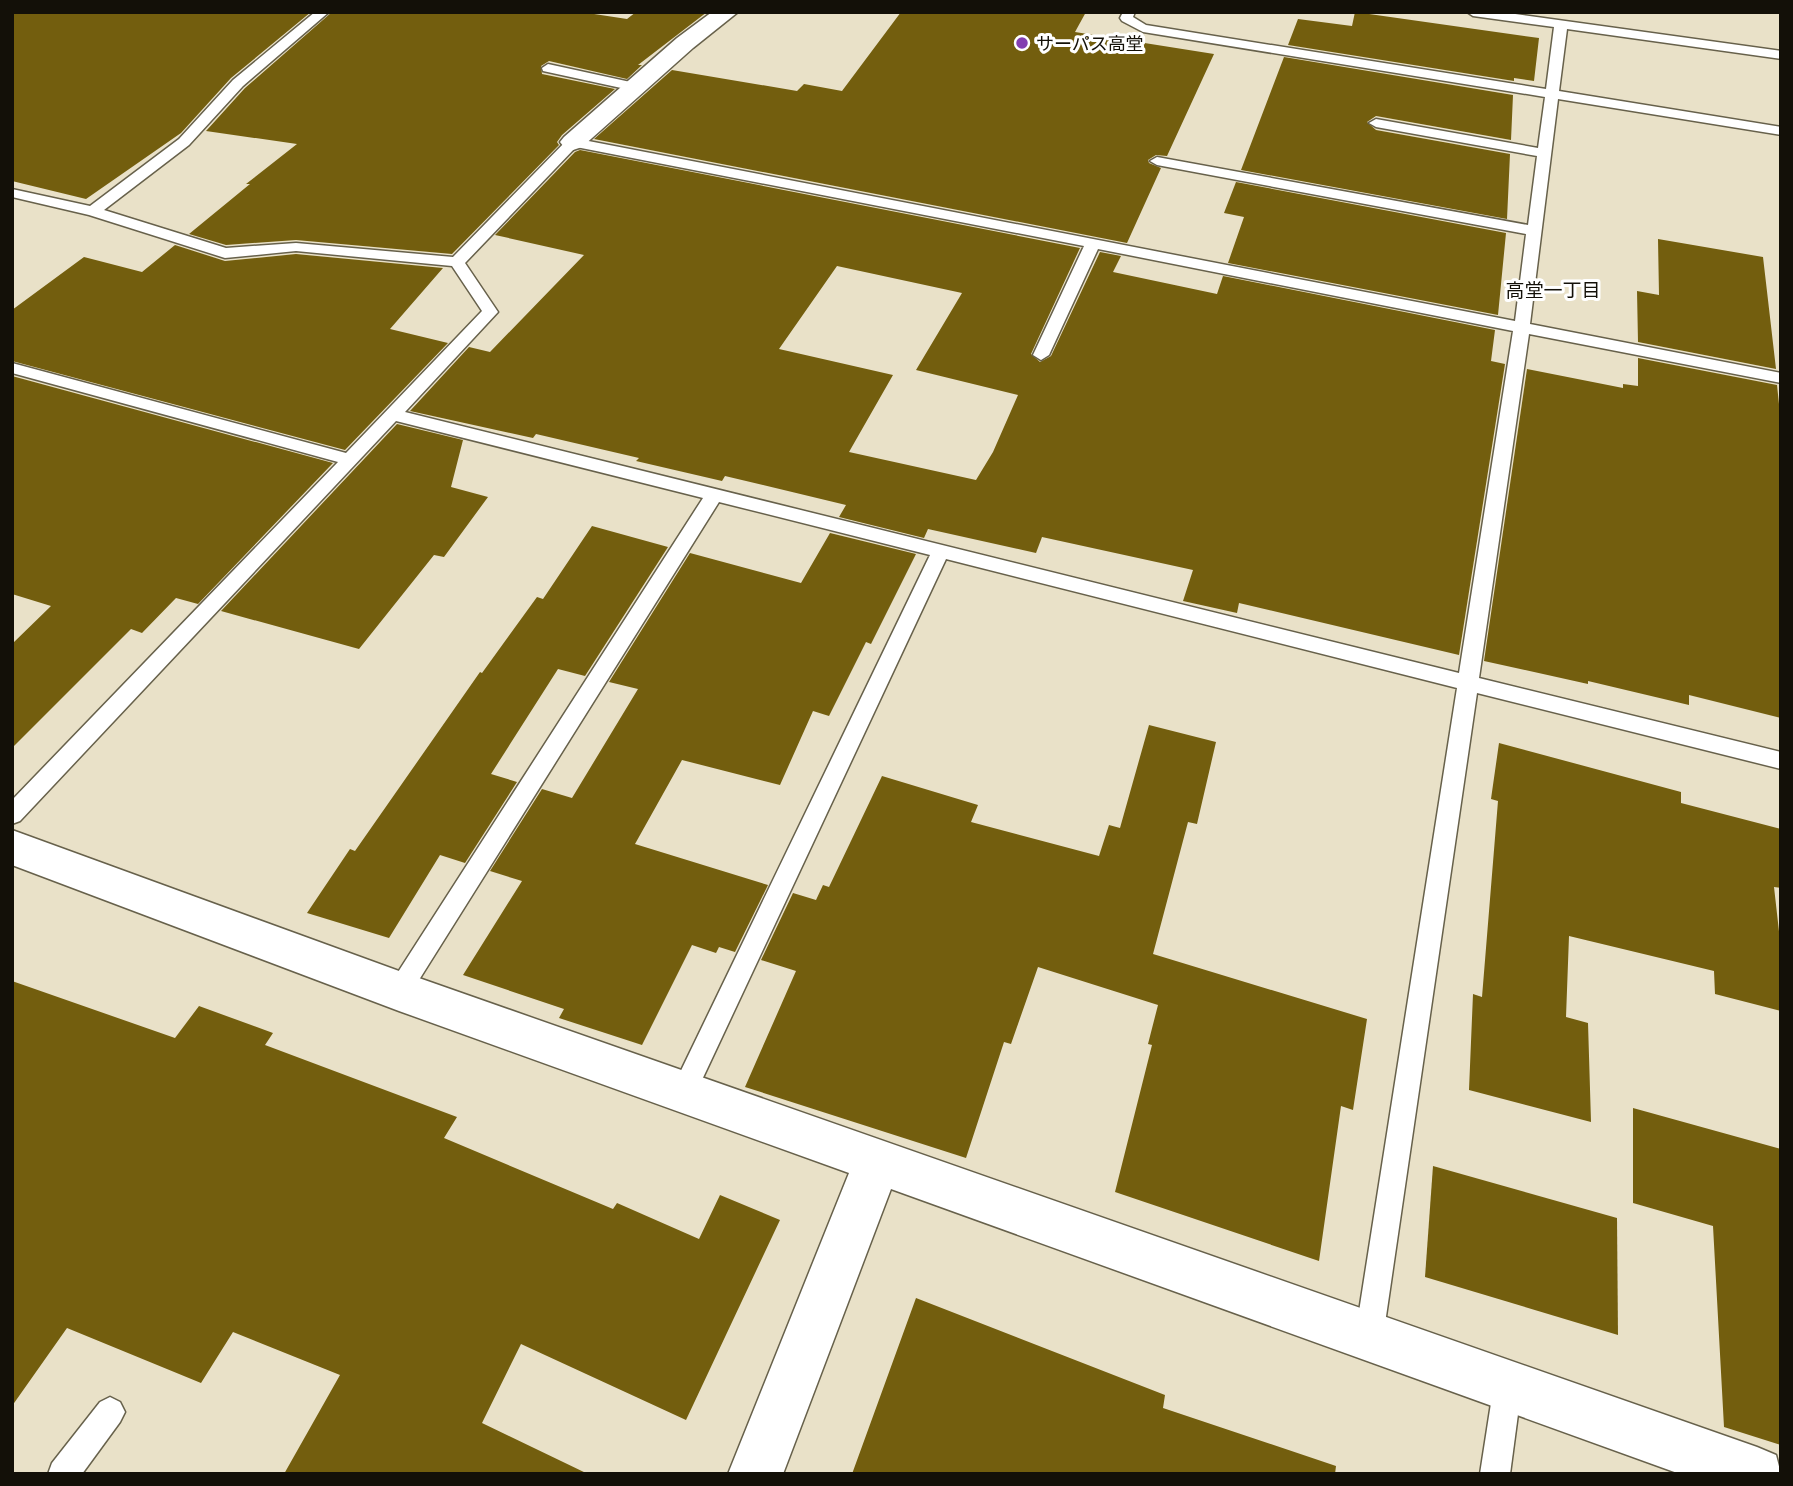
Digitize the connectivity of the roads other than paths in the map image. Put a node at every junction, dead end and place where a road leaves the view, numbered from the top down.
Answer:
1 (323, 12) edge
2 (727, 12) edge
3 (1129, 12) edge
4 (1473, 12) edge
5 (1561, 24) junction
6 (1781, 55) edge
7 (548, 68) dead end
8 (635, 87) junction
9 (1551, 93) junction
10 (1376, 124) dead end
11 (1781, 131) edge
12 (573, 142) junction
13 (1543, 153) junction
14 (1157, 161) dead end
15 (12, 193) edge
16 (93, 211) junction
17 (1534, 231) junction
18 (1093, 243) junction
19 (457, 262) junction
20 (1522, 326) junction
21 (1041, 355) dead end
22 (12, 368) edge
23 (1781, 378) edge
24 (391, 414) junction
25 (349, 459) junction
26 (714, 495) junction
27 (941, 551) junction
28 (1467, 683) junction
29 (1781, 761) edge
30 (12, 815) edge
31 (12, 847) edge
32 (400, 991) junction
33 (684, 1091) junction
34 (878, 1161) junction
35 (1368, 1337) junction
36 (1508, 1384) junction
37 (110, 1412) dead end
38 (63, 1474) edge
39 (755, 1474) edge
40 (1496, 1474) edge
41 (1757, 1474) edge

1 - 16 lane
2 - 8 street
3 - 9 lane
4 - 5 lane
5 - 6 lane
5 - 9 lane
7 - 8 lane
8 - 12 street
9 - 11 lane
9 - 13 lane
10 - 13 lane
12 - 18 lane
12 - 19 lane
13 - 17 lane
14 - 17 lane
15 - 16 lane
16 - 19 lane
17 - 20 lane
18 - 20 lane
18 - 21 lane
19 - 24 lane
20 - 23 lane
20 - 28 lane
22 - 25 lane
24 - 25 lane
24 - 26 lane
25 - 30 lane
26 - 27 lane
26 - 32 lane
27 - 28 lane
27 - 33 lane
28 - 29 lane
28 - 35 lane
31 - 32 street
32 - 33 street
33 - 34 street
34 - 35 street
34 - 39 street
35 - 36 street
36 - 40 lane
36 - 41 street
37 - 38 lane

